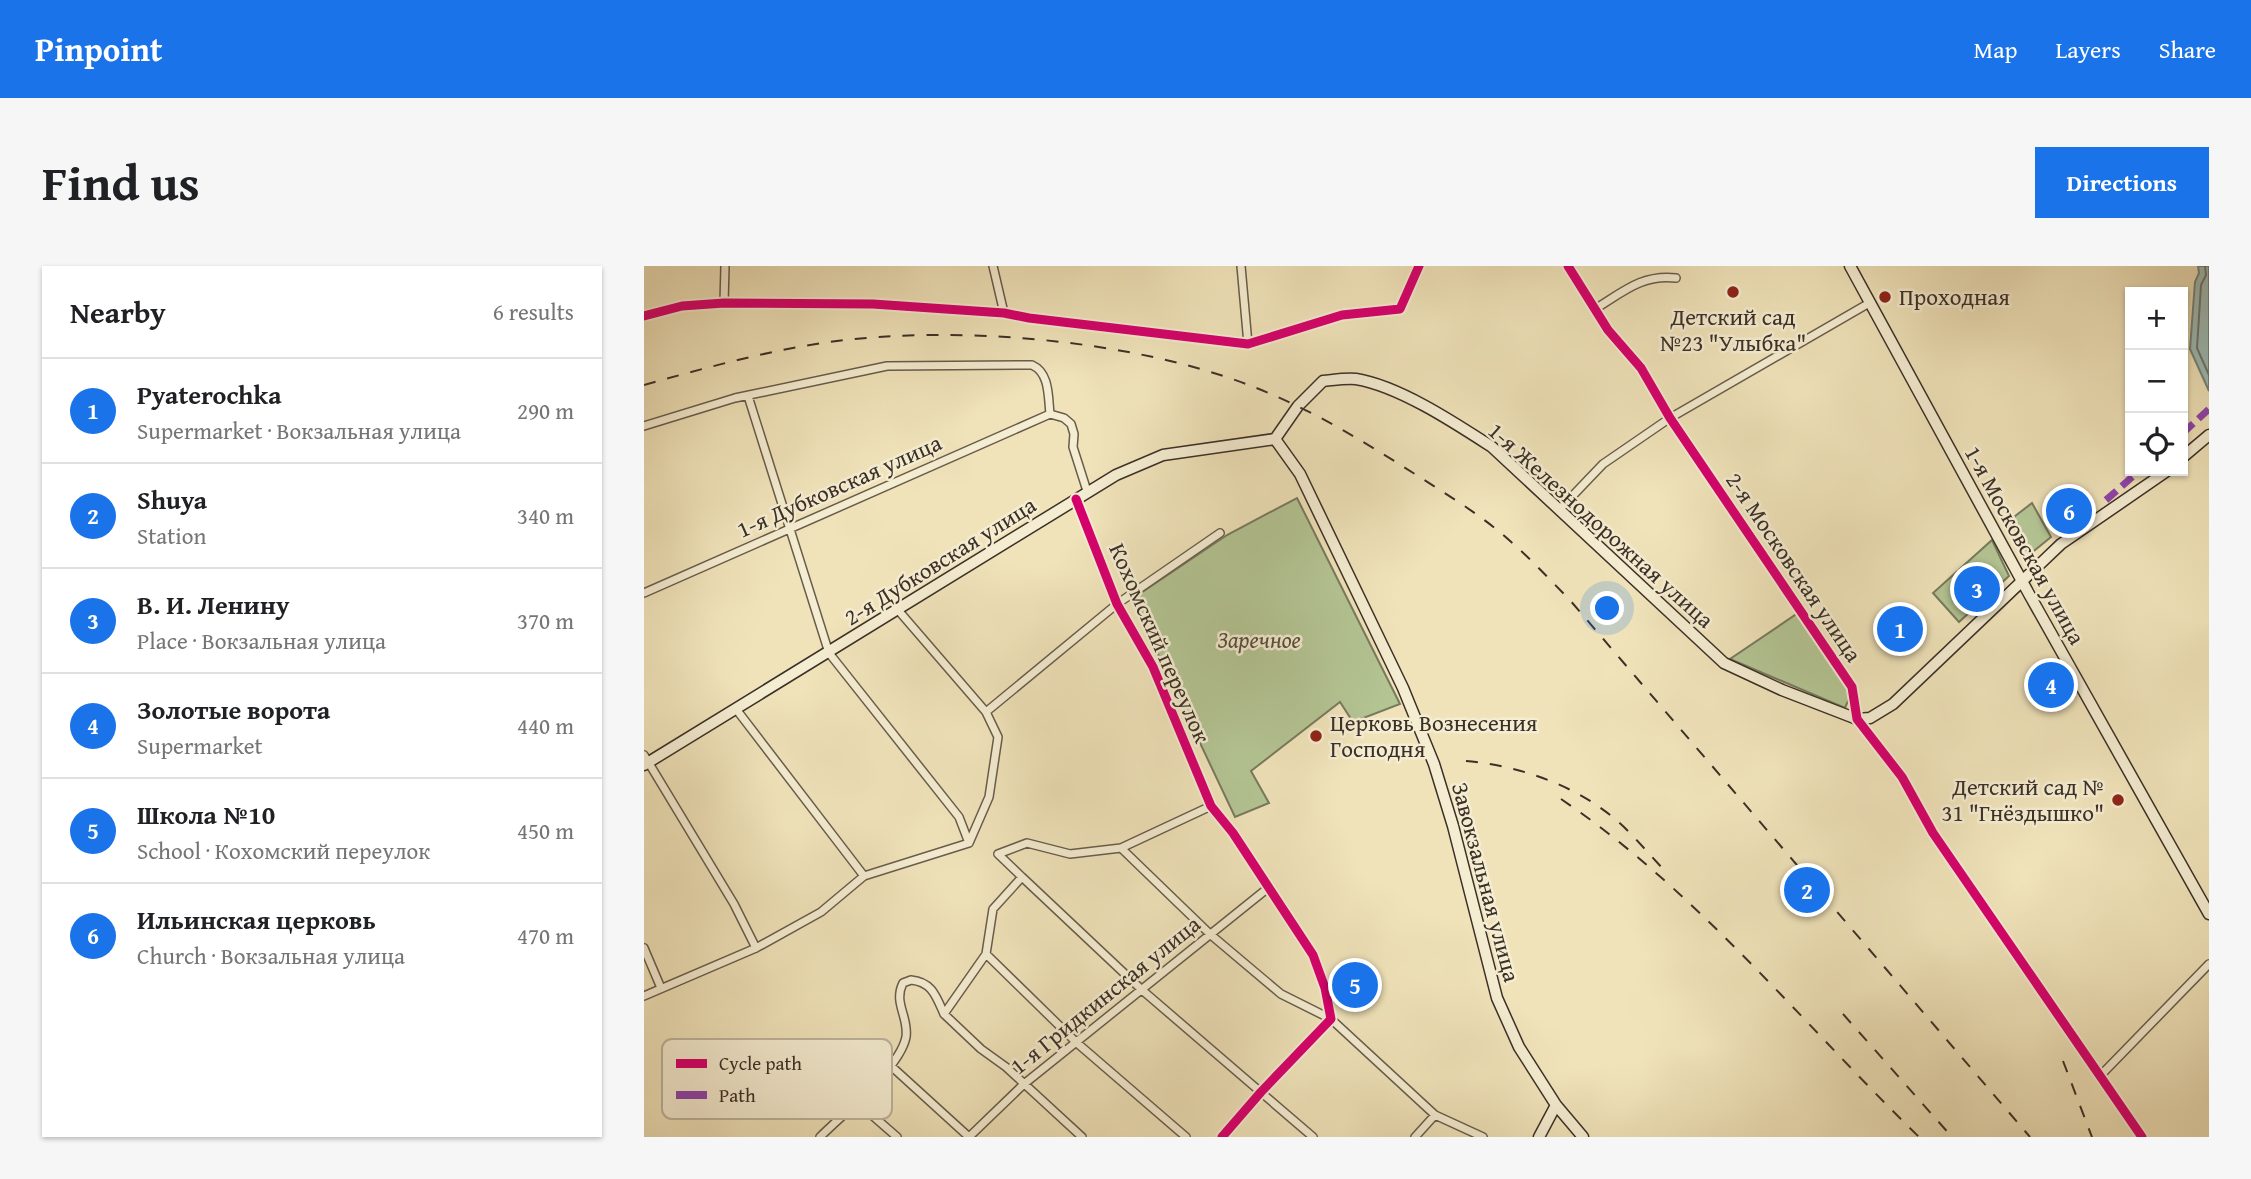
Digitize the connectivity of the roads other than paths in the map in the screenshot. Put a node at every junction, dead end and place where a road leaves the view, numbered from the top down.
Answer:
1 (725, 266) edge
2 (993, 266) edge
3 (1241, 266) edge
4 (1419, 266) edge
5 (1568, 266) edge
6 (1850, 266) edge
7 (1675, 278) dead end
8 (1871, 302) junction
9 (724, 303) junction
10 (1595, 309) junction
11 (1004, 313) junction
12 (644, 316) edge
13 (1248, 344) junction
14 (748, 396) junction
15 (1050, 414) junction
16 (1670, 418) junction
17 (644, 426) edge
18 (2209, 435) edge
19 (1275, 439) junction
20 (2188, 453) edge
21 (2160, 476) edge
22 (1087, 491) junction
23 (1076, 499) junction
24 (1559, 510) junction
25 (790, 529) junction
26 (1220, 533) dead end
27 (2021, 579) junction
28 (644, 593) edge
29 (1117, 604) junction
30 (898, 610) junction
31 (829, 653) junction
32 (736, 709) junction
33 (986, 712) junction
34 (1857, 719) junction
35 (645, 761) edge
36 (1211, 806) junction
37 (969, 843) junction
38 (1121, 848) junction
39 (864, 876) junction
40 (1022, 877) junction
41 (1268, 888) junction
42 (2209, 914) edge
43 (1211, 935) junction
44 (644, 948) edge
45 (756, 948) junction
46 (986, 954) junction
47 (2209, 964) edge
48 (662, 988) junction
49 (1142, 990) junction
50 (644, 996) edge
51 (944, 1014) junction
52 (1331, 1019) junction
53 (1077, 1043) junction
54 (892, 1064) edge
55 (892, 1067) edge
56 (2100, 1076) junction
57 (1024, 1084) junction
58 (1261, 1092) junction
59 (1556, 1105) junction
60 (1435, 1115) junction
61 (839, 1119) edge
62 (876, 1119) edge
63 (820, 1137) edge
64 (897, 1137) edge
65 (969, 1137) edge
66 (1082, 1137) edge
67 (1186, 1137) edge
68 (1222, 1137) edge
69 (1313, 1137) edge
70 (1415, 1137) edge
71 (1483, 1137) edge
72 (1539, 1137) edge
73 (1583, 1137) edge
74 (2142, 1137) edge

1 - 9 street
2 - 11 street
3 - 13 street
4 - 13 street
5 - 10 street, 2-я Московская улица
6 - 8 main road, 1-я Московская улица
7 - 10 street
8 - 16 street
8 - 27 main road, 1-я Московская улица
9 - 11 street
9 - 12 street
10 - 16 street, 2-я Московская улица
11 - 13 street
14 - 15 street
14 - 17 street
14 - 25 street
15 - 22 street
15 - 25 street, 1-я Дубковская улица
16 - 24 street
16 - 34 street, 2-я Московская улица
18 - 20 main road
19 - 22 main road, 2-я Дубковская улица
19 - 24 main road, 1-я Железнодорожная улица
19 - 59 main road, Завокзальная улица
21 - 27 main road
22 - 23 main road, 2-я Дубковская улица
23 - 29 street, Кохомский переулок
23 - 30 main road, 2-я Дубковская улица
24 - 34 main road, 1-я Железнодорожная улица
25 - 28 street, 1-я Дубковская улица
25 - 31 street
26 - 29 street
27 - 34 main road
27 - 42 main road, 1-я Московская улица
29 - 33 street
29 - 36 street, Кохомский переулок
30 - 31 main road, 2-я Дубковская улица
30 - 33 street
31 - 32 main road, 2-я Дубковская улица
31 - 37 street
32 - 35 main road, 2-я Дубковская улица
32 - 39 street
33 - 37 street
34 - 56 street, 2-я Московская улица
35 - 45 street
36 - 38 street
36 - 41 street, Кохомский переулок
37 - 39 street
38 - 40 street
38 - 43 street
39 - 45 street
40 - 46 street
40 - 49 street
41 - 43 street, 1-я Гридкинская улица
41 - 52 street, Кохомский переулок
43 - 49 street, 1-я Гридкинская улица
43 - 52 street
44 - 48 street
45 - 48 street
46 - 51 street
46 - 53 street
47 - 56 street
48 - 50 street
49 - 53 street, 1-я Гридкинская улица
49 - 58 street
51 - 54 street
51 - 57 street
52 - 58 street
52 - 60 street
53 - 57 street, 1-я Гридкинская улица
53 - 67 street
55 - 65 street
56 - 74 street, 2-я Московская улица
57 - 65 street, 1-я Гридкинская улица
57 - 66 street
58 - 68 street
58 - 69 street
59 - 72 main road
59 - 73 main road, Завокзальная улица
60 - 70 street
60 - 71 street
61 - 63 street
62 - 64 street

